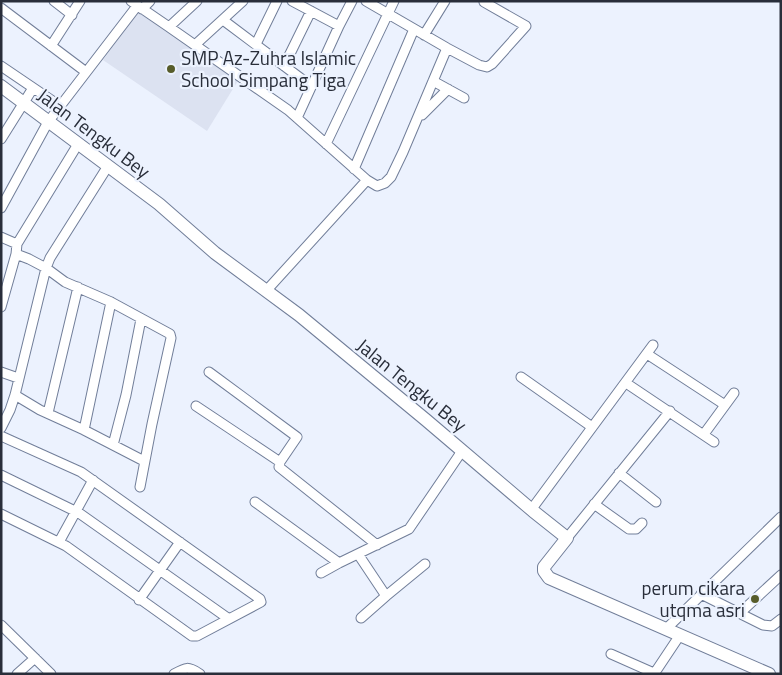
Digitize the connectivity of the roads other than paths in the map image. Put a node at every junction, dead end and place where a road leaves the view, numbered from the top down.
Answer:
1 (54, 1) edge
2 (80, 1) edge
3 (150, 1) edge
4 (197, 1) edge
5 (244, 1) edge
6 (277, 1) edge
7 (292, 1) edge
8 (352, 1) edge
9 (366, 1) edge
10 (394, 1) edge
11 (445, 1) edge
12 (484, 2) edge
13 (136, 5) edge
14 (1, 8) edge
15 (311, 12) junction
16 (388, 14) junction
17 (72, 15) junction
18 (222, 20) junction
19 (339, 26) junction
20 (169, 27) junction
21 (414, 29) junction
22 (424, 35) junction
23 (196, 44) junction
24 (256, 44) junction
25 (51, 46) junction
26 (446, 48) junction
27 (1, 66) edge
28 (284, 66) junction
29 (86, 72) junction
30 (433, 81) junction
31 (1, 86) edge
32 (311, 86) junction
33 (34, 88) junction
34 (448, 89) junction
35 (464, 98) dead end
36 (23, 103) junction
37 (60, 106) junction
38 (297, 118) junction
39 (418, 119) junction
40 (48, 122) junction
41 (1, 139) edge
42 (78, 144) junction
43 (326, 144) junction
44 (108, 166) junction
45 (354, 169) junction
46 (367, 180) junction
47 (1, 208) edge
48 (1, 237) edge
49 (17, 244) junction
50 (16, 254) junction
51 (46, 268) junction
52 (78, 287) junction
53 (266, 291) junction
54 (112, 302) junction
55 (1, 307) edge
56 (141, 319) junction
57 (654, 345) dead end
58 (647, 354) junction
59 (1, 372) edge
60 (209, 372) dead end
61 (521, 377) dead end
62 (18, 378) junction
63 (626, 382) junction
64 (734, 393) dead end
65 (15, 395) junction
66 (725, 405) junction
67 (196, 406) dead end
68 (670, 411) junction
69 (48, 413) junction
70 (592, 426) junction
71 (1, 428) edge
72 (84, 430) junction
73 (704, 434) junction
74 (1, 436) edge
75 (714, 442) dead end
76 (113, 445) junction
77 (462, 451) junction
78 (144, 461) junction
79 (280, 462) junction
80 (619, 473) junction
81 (1, 475) edge
82 (93, 480) junction
83 (140, 487) dead end
84 (255, 502) dead end
85 (656, 502) dead end
86 (594, 504) junction
87 (531, 510) junction
88 (75, 511) junction
89 (1, 514) edge
90 (781, 517) edge
91 (642, 523) dead end
92 (567, 538) junction
93 (59, 542) junction
94 (180, 542) junction
95 (377, 544) junction
96 (358, 554) junction
97 (339, 563) junction
98 (425, 564) dead end
99 (160, 570) junction
100 (321, 573) dead end
101 (781, 575) edge
102 (702, 594) junction
103 (386, 596) junction
104 (139, 600) junction
105 (740, 613) junction
106 (361, 618) dead end
107 (229, 619) junction
108 (781, 619) edge
109 (1, 625) edge
110 (666, 629) junction
111 (680, 635) junction
112 (611, 654) dead end
113 (34, 658) junction
114 (17, 674) edge
115 (51, 674) edge
116 (174, 674) edge
117 (200, 674) edge
118 (654, 674) edge
119 (769, 674) edge

1 - 17 street
2 - 17 street
3 - 13 street
4 - 20 street
5 - 18 street
6 - 24 street
7 - 15 street
8 - 19 street
9 - 16 street
10 - 16 street
11 - 22 street
12 - 26 street
13 - 20 street
13 - 29 street
14 - 25 street
15 - 19 street
15 - 28 street
16 - 21 street
16 - 43 street
17 - 25 street
18 - 23 street
18 - 24 street
19 - 32 street
20 - 23 street
21 - 22 street
21 - 45 street
22 - 26 street
23 - 38 street
24 - 28 street
25 - 29 street
26 - 30 street
27 - 33 street
28 - 32 street
29 - 37 street
30 - 34 street
30 - 39 street
31 - 36 main road, Jalan Tengku Bey
32 - 38 street
33 - 36 street
33 - 37 street
34 - 35 street
34 - 39 street
36 - 40 main road, Jalan Tengku Bey
36 - 41 street
37 - 40 street
38 - 43 street
39 - 46 street
40 - 42 main road, Jalan Tengku Bey
40 - 47 street
42 - 44 main road, Jalan Tengku Bey
42 - 49 street
43 - 45 street
44 - 51 street
44 - 53 main road, Jalan Tengku Bey
45 - 46 street
46 - 53 street
48 - 49 street
49 - 50 street
50 - 51 street
50 - 55 street
51 - 52 street
51 - 62 street
52 - 54 street
52 - 69 street
53 - 77 main road, Jalan Tengku Bey
54 - 56 street
54 - 72 street
56 - 76 street
56 - 78 street
57 - 58 street
58 - 63 street
58 - 66 street
59 - 62 street
60 - 79 street
61 - 70 street
62 - 65 street
63 - 68 street
63 - 70 street
64 - 66 street
65 - 69 street
65 - 71 street
66 - 73 street
67 - 79 street
68 - 73 street
68 - 80 street
69 - 72 street
70 - 87 street
72 - 76 street
73 - 75 street
74 - 82 street
76 - 78 street
77 - 87 main road, Jalan Tengku Bey
77 - 95 street
78 - 83 street
79 - 95 street
80 - 85 street
80 - 86 street
81 - 88 street
82 - 88 street
82 - 94 street
84 - 97 street
86 - 91 street
86 - 92 street
87 - 92 main road, Jalan Tengku Bey
88 - 93 street
88 - 99 street
89 - 93 street
90 - 102 street
92 - 110 main road
93 - 104 street
94 - 99 street
94 - 107 street
95 - 96 street
96 - 97 street
96 - 103 street
97 - 100 street
98 - 103 street
99 - 104 street
99 - 107 street
101 - 105 street
102 - 105 street
102 - 110 street
103 - 106 street
104 - 107 street
105 - 108 street
109 - 113 street
110 - 111 main road
111 - 118 street
111 - 119 main road
112 - 118 street
113 - 114 street
113 - 115 street
116 - 117 street

